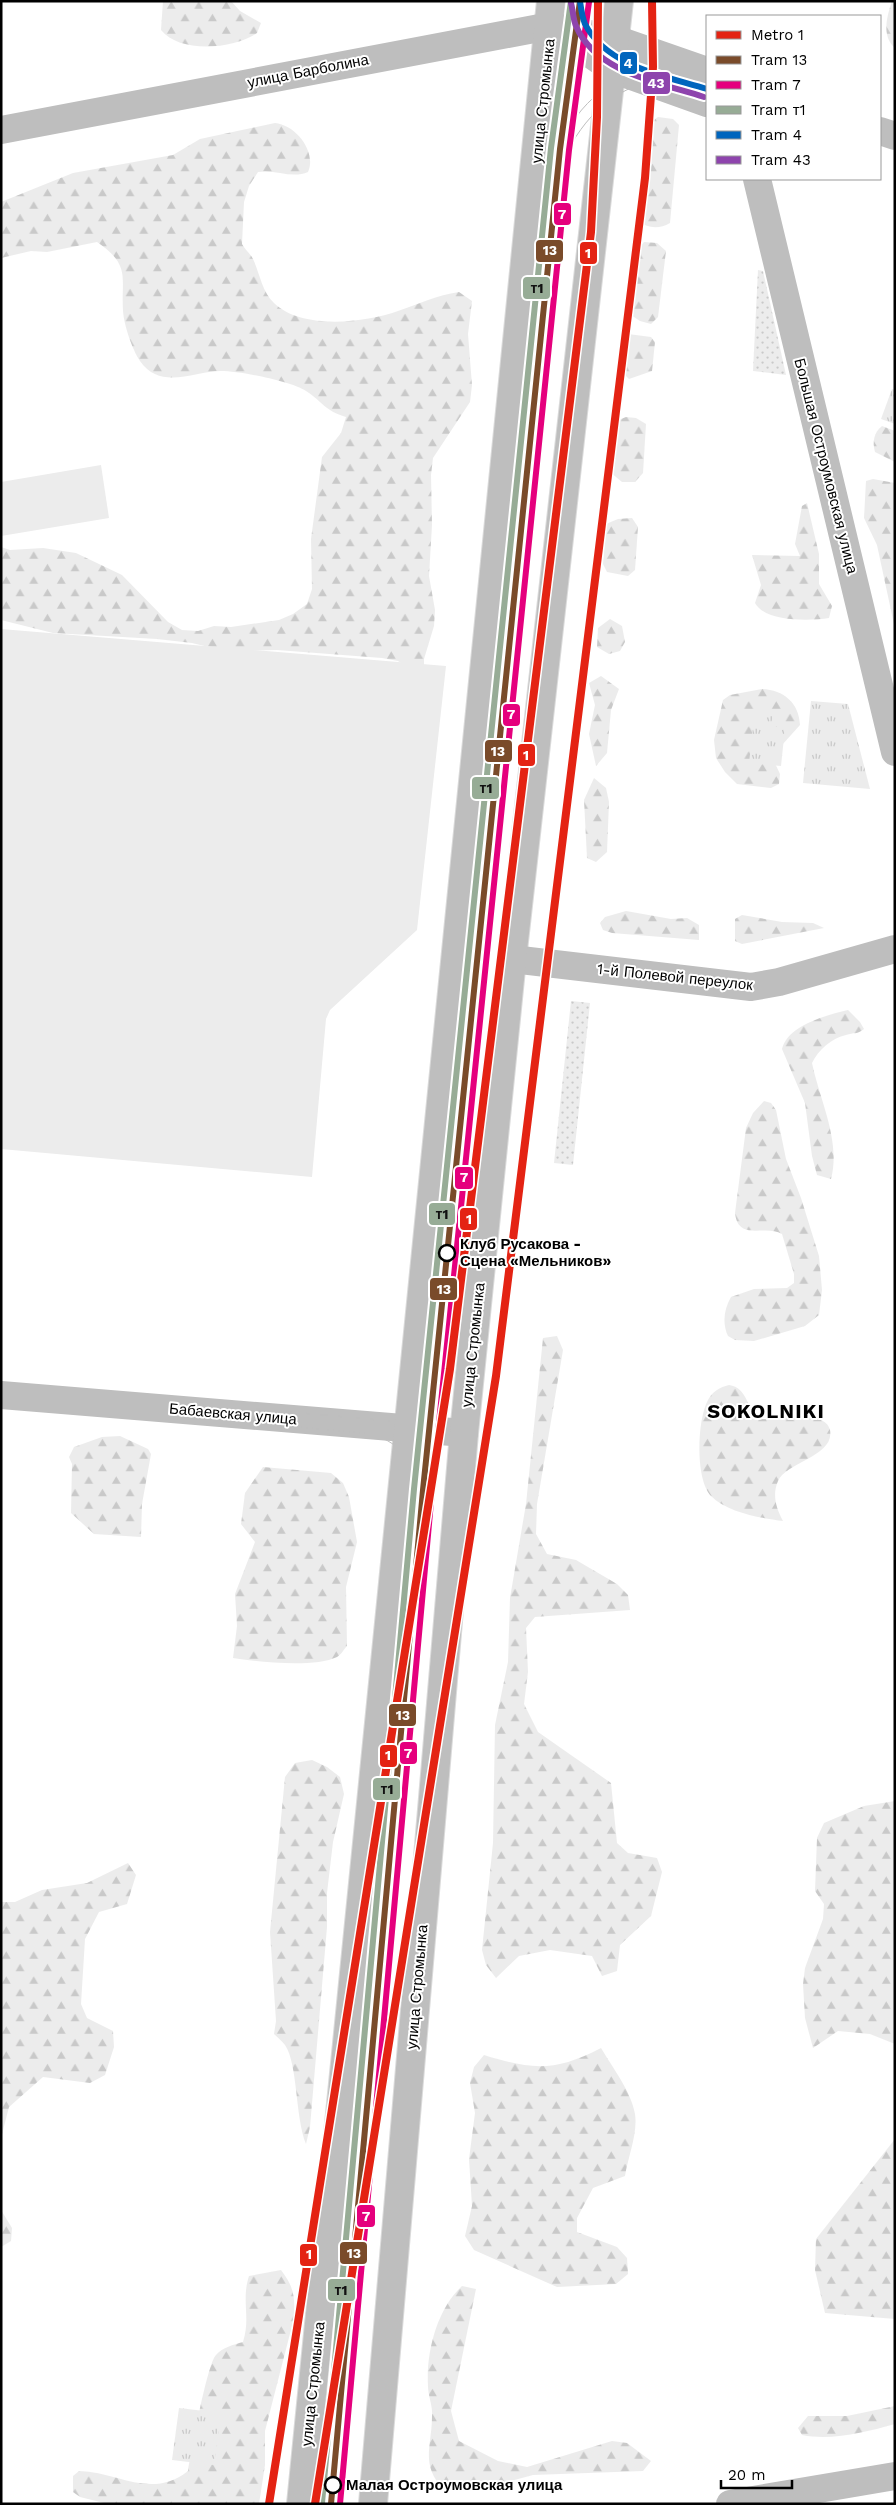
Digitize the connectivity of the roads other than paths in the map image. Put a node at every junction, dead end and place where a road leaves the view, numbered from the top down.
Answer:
1 (620, 1) edge
2 (551, 14) edge
3 (615, 39) junction
4 (612, 69) junction
5 (706, 71) edge
6 (706, 103) edge
7 (1, 130) edge
8 (881, 131) edge
9 (895, 136) edge
10 (757, 180) edge
11 (895, 752) edge
12 (895, 949) edge
13 (512, 959) junction
14 (1, 1395) edge
15 (409, 1428) junction
16 (464, 1433) junction
17 (895, 2476) edge
18 (301, 2504) edge
19 (373, 2504) edge
20 (730, 2504) edge

1 - 3 main road, улица Стромынка
2 - 3 main road, улица Барболина
2 - 4 main road
2 - 7 main road, улица Барболина
2 - 15 main road, улица Стромынка
3 - 4 main road, улица Стромынка
3 - 5 main road, улица Барболина
4 - 6 main road
4 - 13 main road, улица Стромынка
8 - 9 main road
10 - 11 main road, Большая Остроумовская улица
12 - 13 main road, 1-й Полевой переулок
13 - 16 main road, улица Стромынка
14 - 15 main road, Бабаевская улица
15 - 16 main road, Бабаевская улица
15 - 18 main road, улица Стромынка
16 - 19 main road, улица Стромынка
17 - 20 main road

